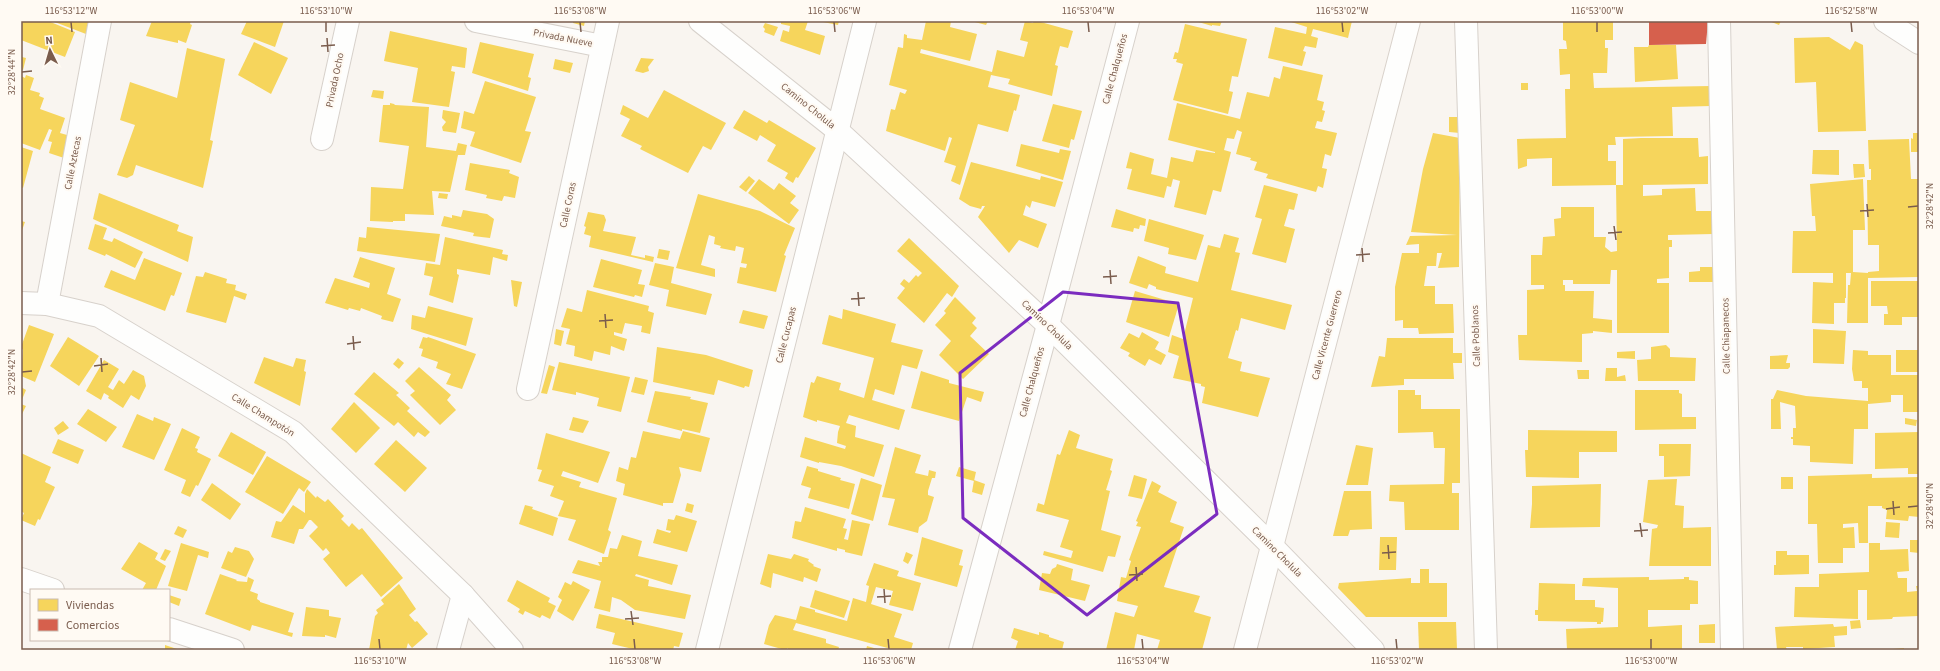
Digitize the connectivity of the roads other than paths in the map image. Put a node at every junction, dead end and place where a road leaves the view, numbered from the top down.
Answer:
1 (100, 21) edge
2 (348, 21) edge
3 (476, 21) edge
4 (608, 21) edge
5 (700, 21) edge
6 (865, 21) edge
7 (1128, 21) edge
8 (1409, 21) edge
9 (1466, 21) edge
10 (1719, 21) edge
11 (1885, 21) edge
12 (1919, 43) edge
13 (602, 46) junction
14 (837, 130) junction
15 (322, 139) dead end
16 (21, 303) edge
17 (47, 304) junction
18 (1048, 325) junction
19 (528, 389) dead end
20 (1272, 546) junction
21 (21, 579) edge
22 (50, 589) edge
23 (463, 595) junction
24 (170, 629) edge
25 (233, 650) edge
26 (448, 650) edge
27 (512, 650) edge
28 (707, 650) edge
29 (960, 650) edge
30 (1245, 650) edge
31 (1373, 650) edge
32 (1486, 650) edge
33 (1732, 650) edge

1 - 17 street, Calle Aztecas
2 - 15 street, Privada Ocho
3 - 13 street, Privada Nueve
4 - 13 street, Calle Coras
5 - 14 street, Camino Cholula
6 - 14 street, Calle Cucapas
7 - 18 street, Calle Chalqueños
8 - 20 street, Calle Vicente Guerrero
9 - 32 street, Calle Poblanos
10 - 33 street, Calle Chiapanecos
11 - 12 street
13 - 19 street, Calle Coras
14 - 18 street, Camino Cholula
14 - 28 street, Calle Cucapas
16 - 17 street, Calle Champotón
17 - 23 street, Calle Champotón
18 - 20 street, Camino Cholula
18 - 29 street, Calle Chalqueños
20 - 30 street, Calle Vicente Guerrero
20 - 31 street, Camino Cholula
21 - 22 street
23 - 26 street
23 - 27 street, Calle Champotón
24 - 25 street

